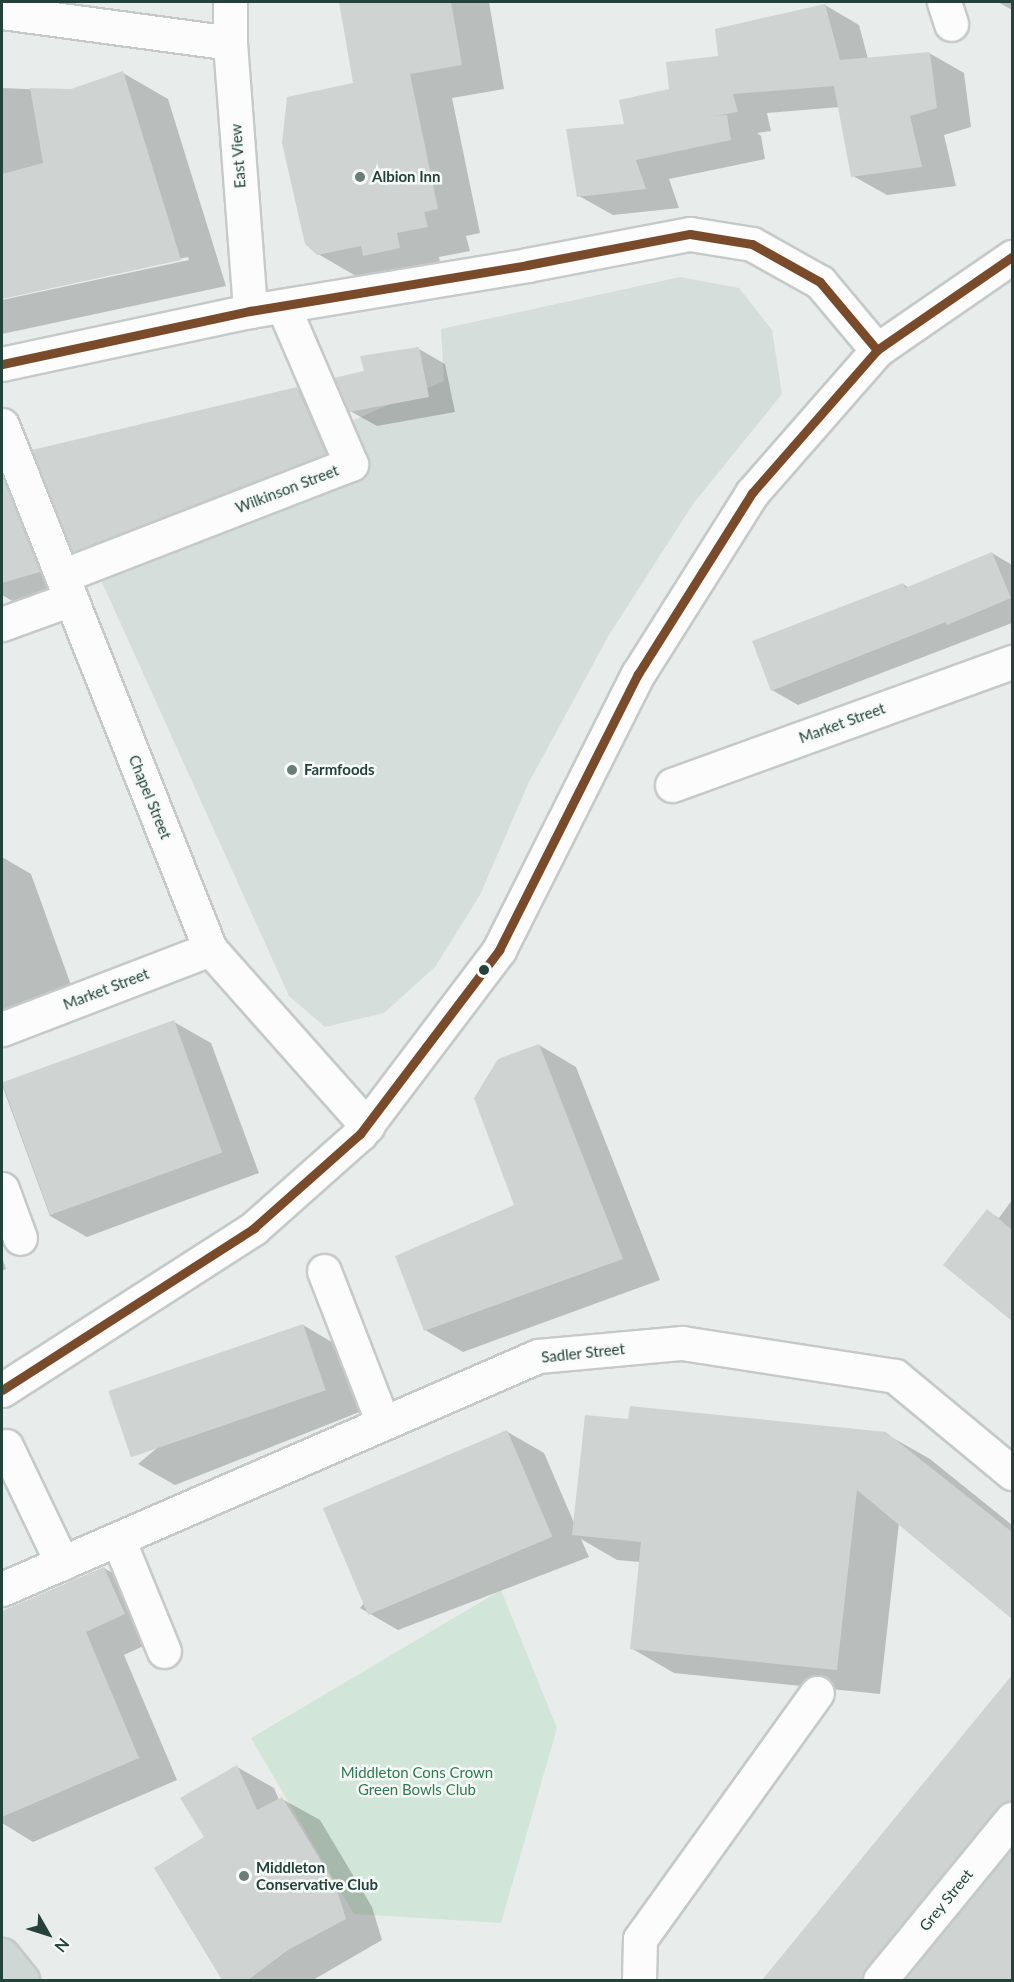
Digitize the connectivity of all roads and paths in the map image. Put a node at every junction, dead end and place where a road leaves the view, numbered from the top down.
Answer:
1 (230, 2) edge
2 (2, 12) edge
3 (230, 43) junction
4 (1012, 257) edge
5 (283, 306) junction
6 (250, 311) junction
7 (877, 350) junction
8 (2, 364) edge
9 (2, 425) edge
10 (66, 588) junction
11 (2, 624) edge
12 (1012, 662) edge
13 (672, 785) dead end
14 (210, 949) junction
15 (2, 1029) edge
16 (367, 1126) junction
17 (2, 1189) edge
18 (21, 1238) dead end
19 (324, 1271) dead end
20 (53, 1355) junction
21 (2, 1366) edge
22 (2, 1390) edge
23 (383, 1423) junction
24 (6, 1446) dead end
25 (1012, 1473) edge
26 (118, 1539) junction
27 (62, 1563) junction
28 (2, 1589) edge
29 (164, 1651) dead end
30 (817, 1693) dead end
31 (1012, 1820) edge
32 (2, 1955) edge
33 (22, 1980) edge
34 (639, 1980) edge
35 (880, 1980) edge

1 - 3 street, East View
2 - 3 street
3 - 6 street, East View
4 - 7 street
5 - 6 street
5 - 7 street
5 - 10 street, Wilkinson Street
6 - 8 street
7 - 16 street
9 - 10 street, Chapel Street
10 - 11 street
10 - 14 street, Chapel Street
12 - 13 street, Market Street
14 - 15 street, Market Street
14 - 16 street, Chapel Street
16 - 20 street
17 - 18 street
19 - 23 street
20 - 21 street
20 - 22 street
23 - 25 street, Sadler Street
23 - 26 street, Sadler Street
24 - 27 street
26 - 27 street, Sadler Street
26 - 29 street
27 - 28 street, Sadler Street
30 - 34 street
31 - 35 street, Grey Street
32 - 33 main road

